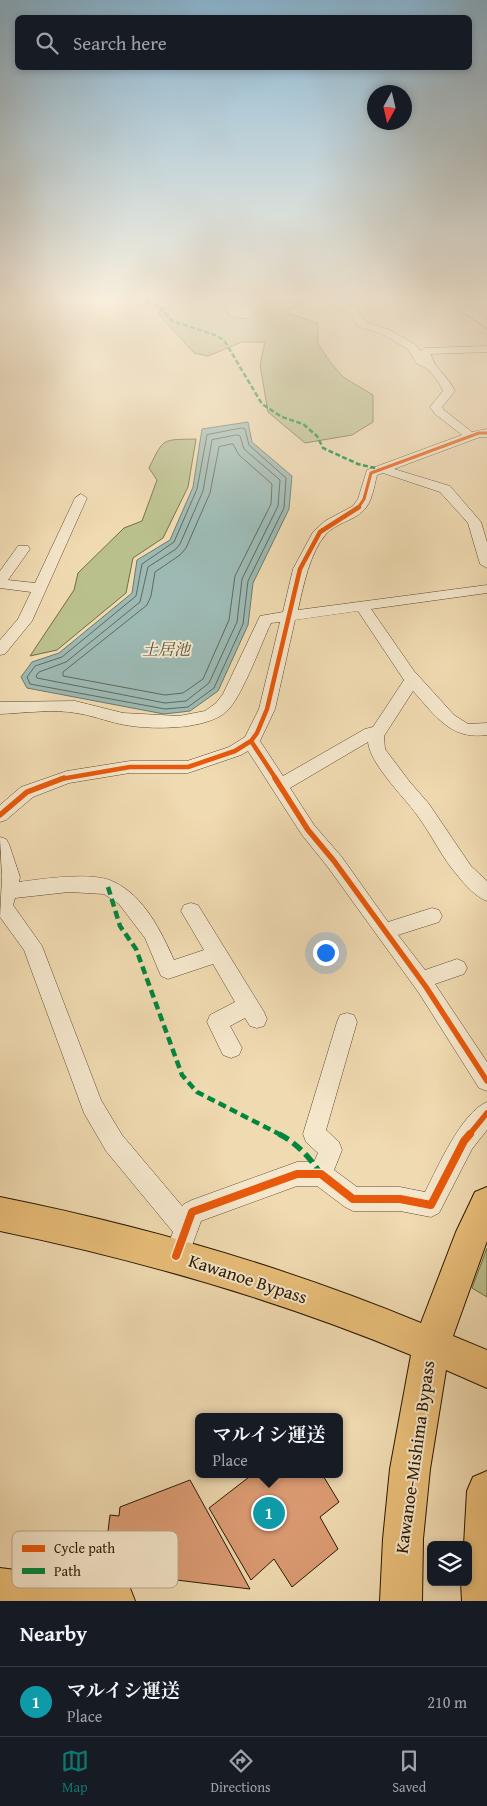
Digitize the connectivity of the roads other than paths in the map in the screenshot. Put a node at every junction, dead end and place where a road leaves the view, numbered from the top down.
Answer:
1 (440, 376) edge
2 (487, 433) edge
3 (470, 436) junction
4 (384, 468) junction
5 (81, 498) dead end
6 (481, 527) edge
7 (23, 550) dead end
8 (487, 563) edge
9 (0, 583) edge
10 (40, 588) junction
11 (487, 589) edge
12 (362, 606) junction
13 (289, 616) junction
14 (0, 650) edge
15 (412, 679) junction
16 (0, 708) edge
17 (487, 728) edge
18 (378, 733) junction
19 (251, 741) junction
20 (280, 786) junction
21 (0, 816) edge
22 (0, 844) edge
23 (487, 893) edge
24 (4, 902) edge
25 (191, 911) dead end
26 (432, 916) dead end
27 (385, 931) junction
28 (218, 954) junction
29 (457, 968) dead end
30 (422, 980) junction
31 (347, 1022) dead end
32 (232, 1048) dead end
33 (487, 1081) edge
34 (487, 1113) edge
35 (321, 1174) junction
36 (487, 1204) edge
37 (0, 1214) edge
38 (181, 1242) junction
39 (431, 1346) junction
40 (487, 1369) edge
41 (487, 1491) edge
42 (16, 1588) edge
43 (117, 1601) edge
44 (401, 1601) edge
45 (483, 1601) edge

1 - 3 street
2 - 3 street
3 - 4 street
4 - 6 street
4 - 13 street
5 - 10 street
6 - 8 street
7 - 9 street
9 - 10 street
10 - 14 street
11 - 12 street
12 - 13 street
12 - 15 street
13 - 16 street
13 - 19 street
15 - 17 street
15 - 18 street
18 - 20 street
18 - 23 street
19 - 20 street
19 - 21 street
20 - 27 street
22 - 24 street
24 - 28 street
24 - 38 street
25 - 28 street
26 - 27 street
27 - 30 street
28 - 32 street
29 - 30 street
30 - 33 street
31 - 35 street
34 - 35 street
35 - 38 street
36 - 39 highway, Kawanoe-Mishima Bypass
37 - 38 highway, Kawanoe Bypass
38 - 39 highway, Kawanoe Bypass
39 - 40 highway, Kawanoe Bypass
39 - 44 highway, Kawanoe-Mishima Bypass
41 - 45 highway
42 - 43 main road

